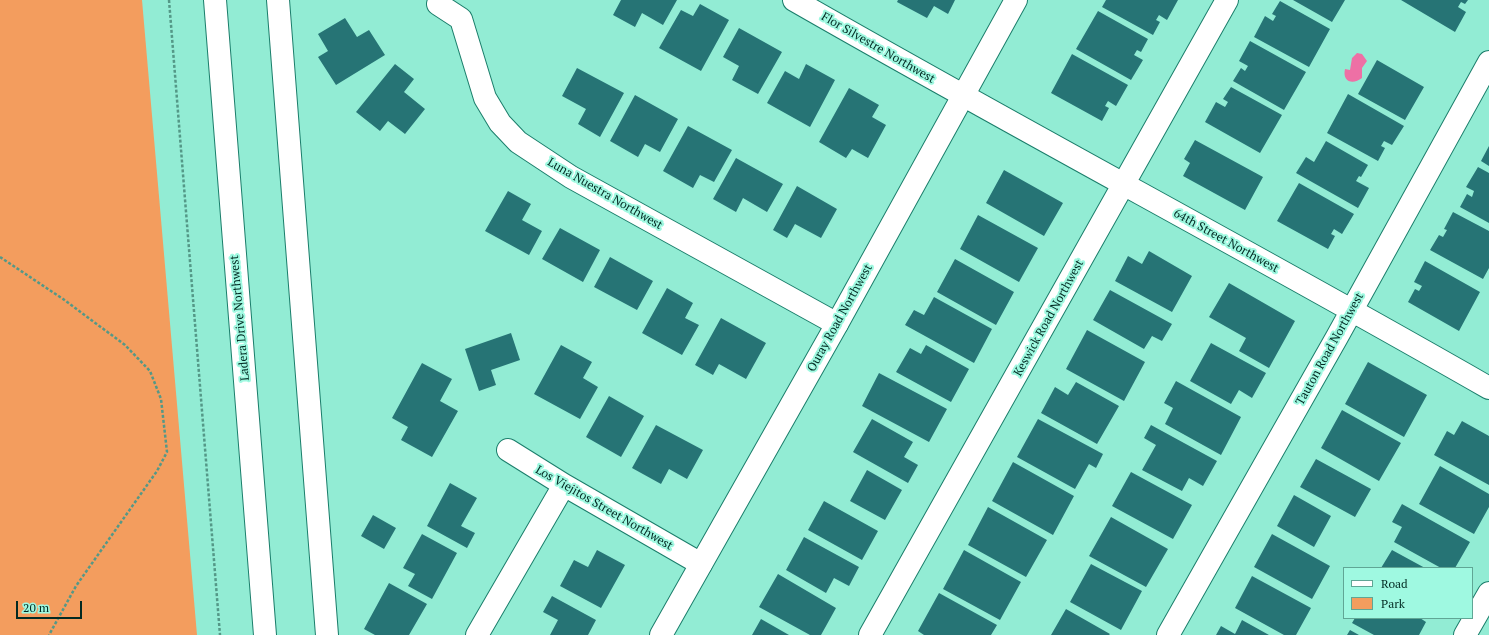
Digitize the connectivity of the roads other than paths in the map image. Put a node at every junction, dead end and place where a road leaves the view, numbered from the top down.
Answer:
1 (215, 0) edge
2 (278, 0) edge
3 (794, 0) edge
4 (1016, 0) edge
5 (1227, 0) edge
6 (438, 4) dead end
7 (1489, 62) edge
8 (962, 97) junction
9 (1125, 185) junction
10 (1352, 310) junction
11 (837, 324) junction
12 (1489, 388) edge
13 (508, 450) dead end
14 (564, 485) junction
15 (702, 564) junction
16 (1489, 593) edge
17 (265, 635) edge
18 (327, 635) edge
19 (477, 635) edge
20 (661, 635) edge
21 (870, 635) edge
22 (1168, 635) edge
23 (1465, 635) edge

1 - 17 street, Ladera Drive Northwest
2 - 18 street
3 - 8 street, Flor Silvestre Northwest
4 - 8 street, Ouray Road Northwest
5 - 9 street, Keswick Road Northwest
6 - 11 street, Luna Nuestra Northwest
7 - 10 street, Tauton Road Northwest
8 - 9 street, 64th Street Northwest
8 - 11 street, Ouray Road Northwest
9 - 10 street, 64th Street Northwest
9 - 21 street, Keswick Road Northwest
10 - 12 street, 64th Street Northwest
10 - 22 street, Tauton Road Northwest
11 - 15 street, Ouray Road Northwest
13 - 14 street, Los Viejitos Street Northwest
14 - 15 street, Los Viejitos Street Northwest
14 - 19 street
15 - 20 street, Ouray Road Northwest
16 - 23 street

